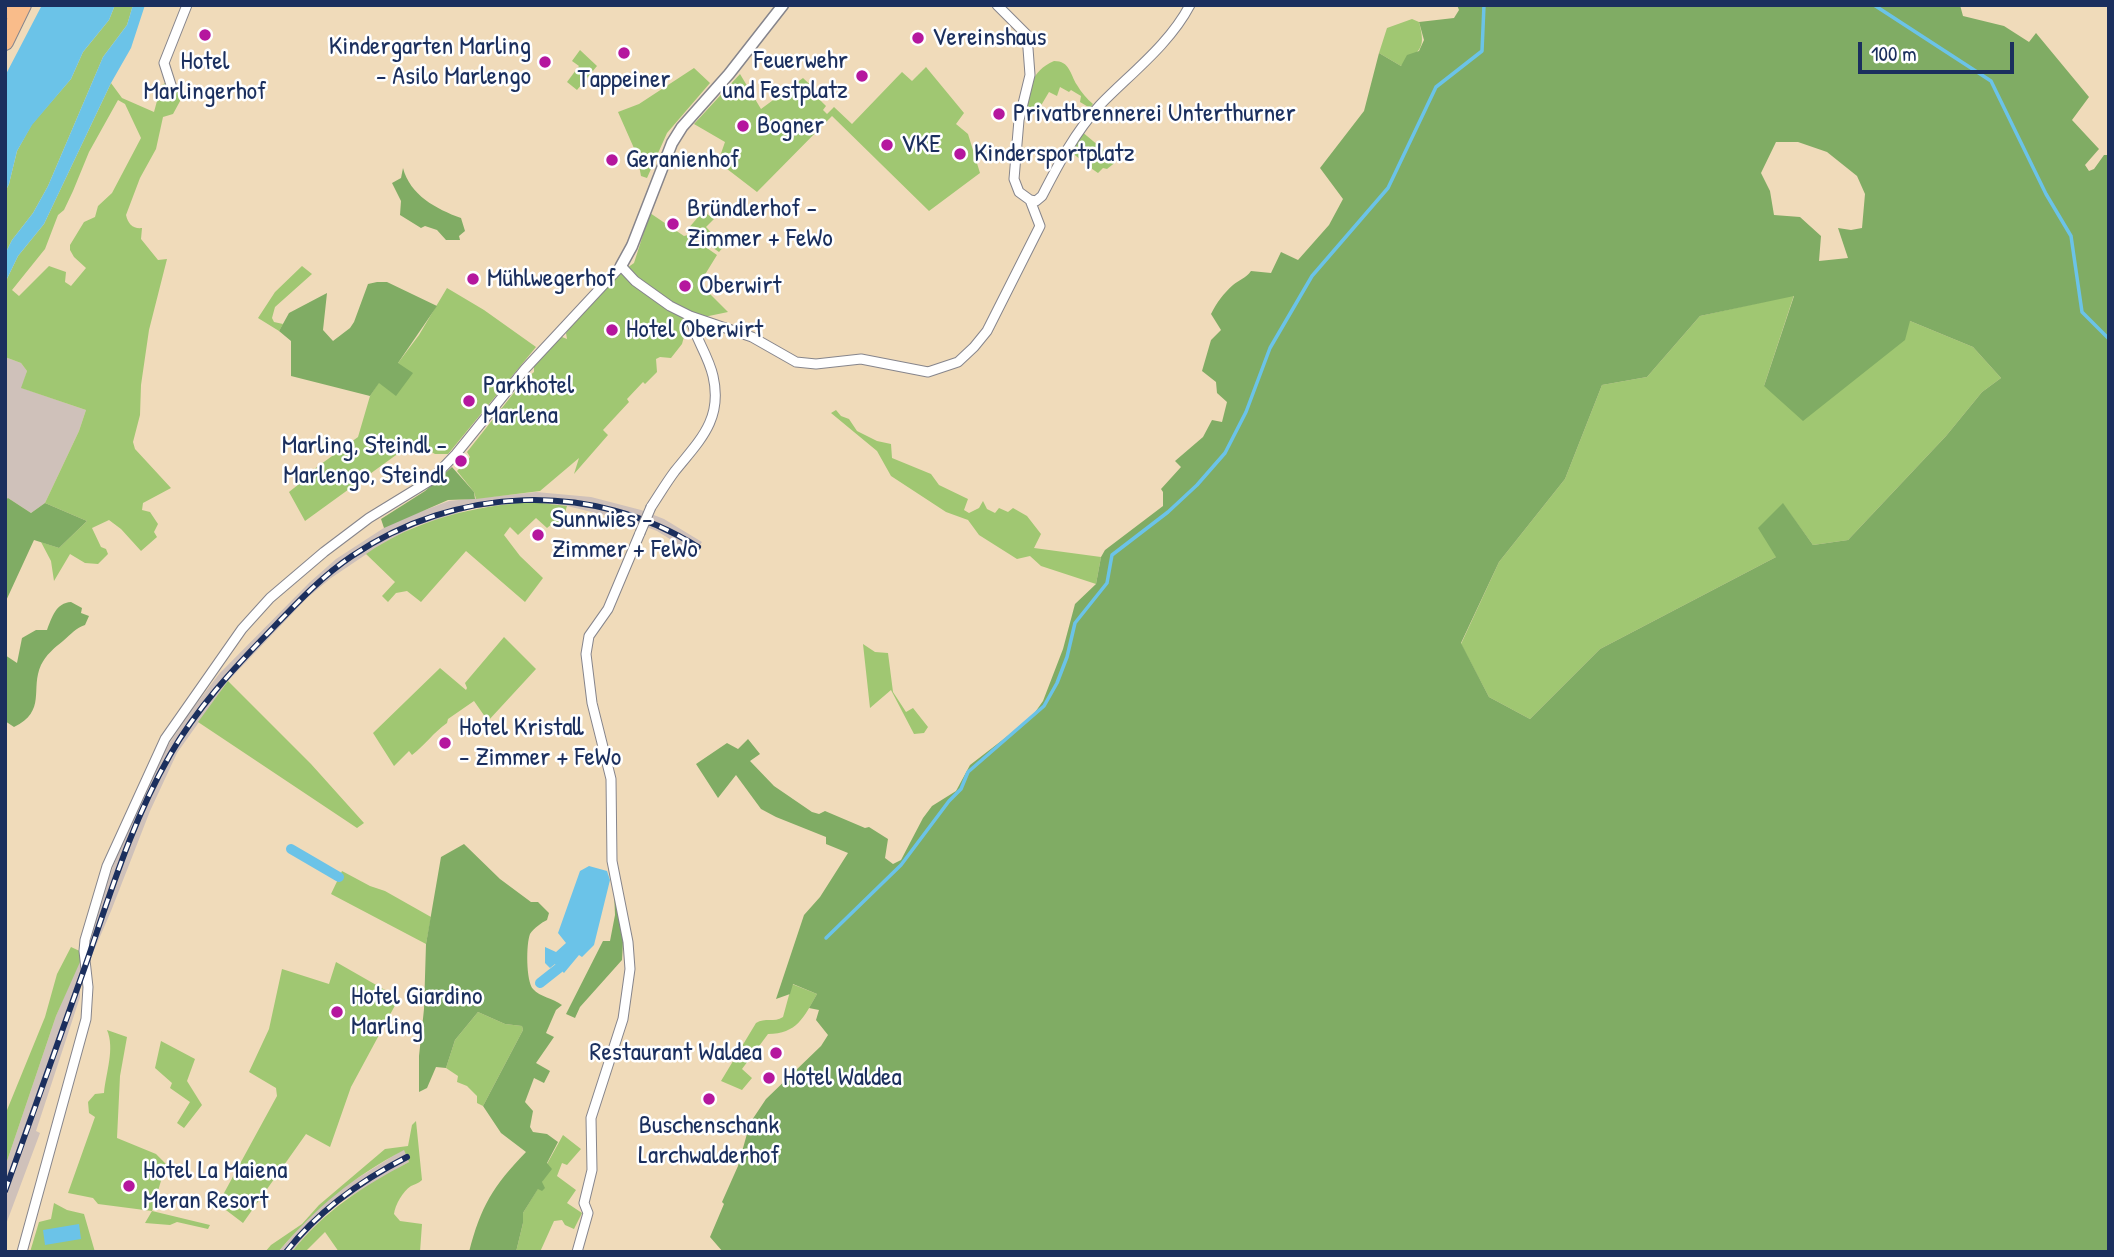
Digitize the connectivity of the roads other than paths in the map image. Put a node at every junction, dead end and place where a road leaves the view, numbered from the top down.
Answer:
1 (8, 5) edge
2 (23, 5) edge
3 (187, 5) edge
4 (783, 5) edge
5 (998, 5) edge
6 (1190, 5) edge
7 (5, 11) edge
8 (5, 42) edge
9 (172, 88) dead end
10 (1030, 201) junction
11 (621, 266) junction
12 (690, 316) junction
13 (23, 1252) edge
14 (577, 1252) edge

1 - 7 highway
2 - 8 highway
3 - 9 street
4 - 11 street
5 - 10 street
6 - 10 street
10 - 12 street
11 - 12 street
11 - 13 street
12 - 14 street, bridge

